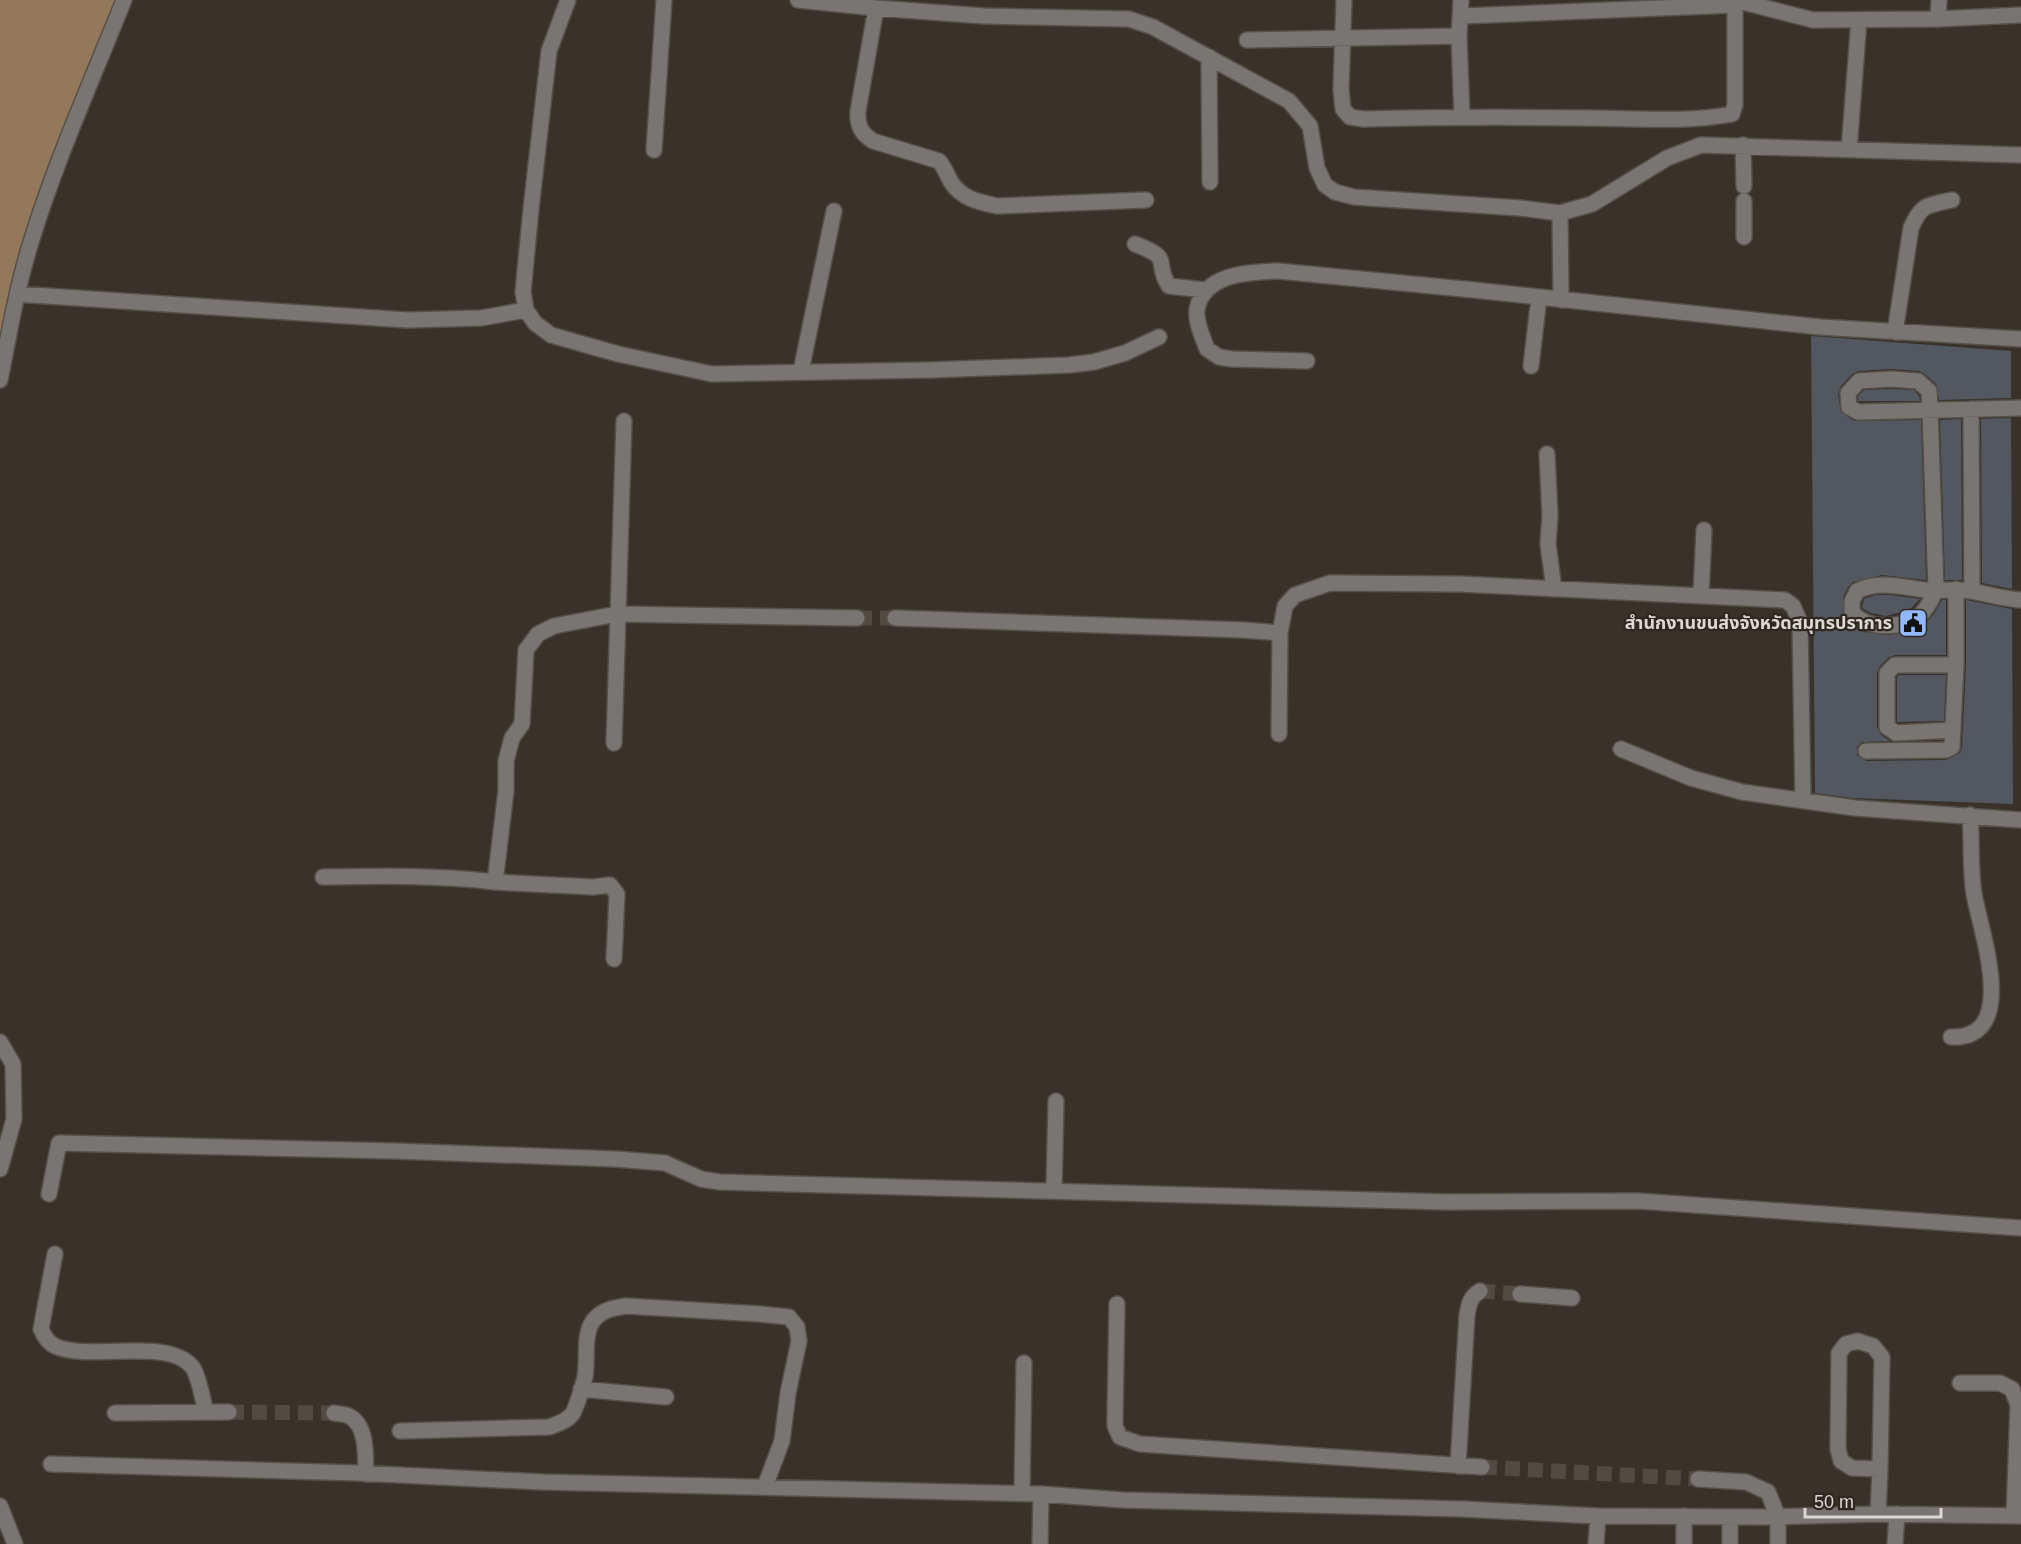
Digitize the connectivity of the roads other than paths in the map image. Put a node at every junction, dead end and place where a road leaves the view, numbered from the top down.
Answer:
1 (124, 0) edge
2 (568, 0) edge
3 (664, 0) edge
4 (798, 0) edge
5 (1011, 0) edge
6 (1344, 0) edge
7 (1939, 0) edge
8 (860, 3) edge
9 (1734, 5) junction
10 (876, 8) junction
11 (1461, 8) edge
12 (2021, 15) edge
13 (1010, 16) junction
14 (1938, 19) junction
15 (1859, 20) junction
16 (1459, 36) junction
17 (1342, 38) junction
18 (1247, 40) dead end
19 (1209, 57) junction
20 (1462, 117) junction
21 (1743, 146) junction
22 (654, 150) dead end
23 (1849, 150) junction
24 (2021, 155) edge
25 (1210, 182) dead end
26 (1146, 200) dead end
27 (1952, 200) dead end
28 (834, 211) dead end
29 (1560, 213) junction
30 (1744, 237) dead end
31 (1136, 244) dead end
32 (1205, 290) junction
33 (17, 294) junction
34 (1539, 297) junction
35 (1561, 300) junction
36 (526, 310) junction
37 (1895, 332) junction
38 (1158, 337) dead end
39 (2021, 339) edge
40 (1307, 361) dead end
41 (1531, 366) dead end
42 (801, 371) junction
43 (0, 380) edge
44 (2021, 408) edge
45 (1971, 409) junction
46 (1930, 410) junction
47 (624, 421) dead end
48 (1547, 454) dead end
49 (1704, 530) dead end
50 (1956, 589) junction
51 (1554, 590) junction
52 (1936, 590) junction
53 (1972, 591) junction
54 (1701, 596) junction
55 (2021, 600) edge
56 (617, 614) junction
57 (857, 618) tunnel mouth
58 (895, 618) tunnel mouth
59 (1280, 633) junction
60 (1956, 665) junction
61 (1953, 730) junction
62 (1279, 734) dead end
63 (614, 743) dead end
64 (1622, 750) dead end
65 (1866, 751) dead end
66 (1803, 801) junction
67 (1970, 815) junction
68 (2021, 820) edge
69 (323, 877) dead end
70 (495, 882) junction
71 (614, 959) dead end
72 (1952, 1037) dead end
73 (0, 1042) edge
74 (1056, 1101) dead end
75 (0, 1169) edge
76 (1054, 1190) junction
77 (49, 1194) dead end
78 (2021, 1228) edge
79 (55, 1254) dead end
80 (1480, 1291) dead end
81 (1520, 1294) tunnel mouth
82 (1572, 1298) dead end
83 (1117, 1304) dead end
84 (1024, 1363) dead end
85 (1960, 1383) dead end
86 (581, 1389) junction
87 (666, 1397) dead end
88 (206, 1412) junction
89 (229, 1412) tunnel mouth
90 (115, 1413) dead end
91 (334, 1413) tunnel mouth
92 (400, 1431) dead end
93 (51, 1464) dead end
94 (1458, 1466) junction
95 (1482, 1467) tunnel mouth
96 (1880, 1469) junction
97 (366, 1474) junction
98 (1698, 1479) tunnel mouth
99 (765, 1486) junction
100 (1022, 1493) junction
101 (1041, 1494) junction
102 (0, 1506) edge
103 (1878, 1514) junction
104 (1897, 1514) junction
105 (1598, 1516) junction
106 (1684, 1516) junction
107 (2017, 1516) edge
108 (1730, 1517) junction
109 (1778, 1517) junction
110 (15, 1544) edge
111 (1040, 1544) edge
112 (1596, 1544) edge
113 (1684, 1544) edge
114 (1730, 1544) edge
115 (1778, 1544) edge
116 (1895, 1544) edge

1 - 33 street
2 - 36 street
3 - 22 street
4 - 8 street
5 - 13 street
6 - 17 street
7 - 14 street
8 - 10 street
9 - 11 street
9 - 15 street
9 - 20 street
10 - 13 street
10 - 26 street
11 - 16 street
12 - 14 street
13 - 19 street
14 - 15 street
15 - 23 street
16 - 17 street
16 - 20 street
17 - 18 street
17 - 20 street
19 - 25 street
19 - 29 street
21 - 23 street
21 - 29 street
21 - 30 street
23 - 24 street
27 - 37 street
28 - 42 street
29 - 35 street
31 - 32 street
32 - 34 street
32 - 40 street
33 - 36 street
33 - 43 street
34 - 35 street
34 - 41 street
35 - 37 street
36 - 42 street
37 - 39 street
38 - 42 street
44 - 45 street
45 - 46 street
45 - 53 street
46 - 46 street
46 - 52 street
47 - 56 street
48 - 51 street
49 - 54 street
50 - 52 street
50 - 53 street
50 - 60 street
51 - 54 street
51 - 59 street
52 - 52 street
53 - 55 street
54 - 66 street
56 - 57 street
56 - 63 street
56 - 70 street
58 - 59 street
59 - 62 street
60 - 61 street
60 - 61 street
61 - 65 street
64 - 66 street
66 - 67 street
67 - 68 street
67 - 72 street
69 - 70 street
70 - 71 street
73 - 75 street
74 - 76 street
76 - 77 street
76 - 78 street
79 - 88 street
80 - 94 street
81 - 82 street
83 - 94 street
84 - 100 street
85 - 107 street
86 - 87 street
86 - 92 street
86 - 99 street
88 - 89 street
88 - 90 street
91 - 97 street
93 - 97 street
94 - 95 street
96 - 96 street
96 - 103 street
97 - 99 street
98 - 109 street
99 - 100 street
100 - 101 street
101 - 105 street
101 - 111 street
102 - 110 street
103 - 104 street
103 - 109 street
104 - 107 street
104 - 116 street
105 - 106 street
105 - 112 street
106 - 108 street
106 - 113 street
108 - 109 street
108 - 114 street
109 - 115 street

